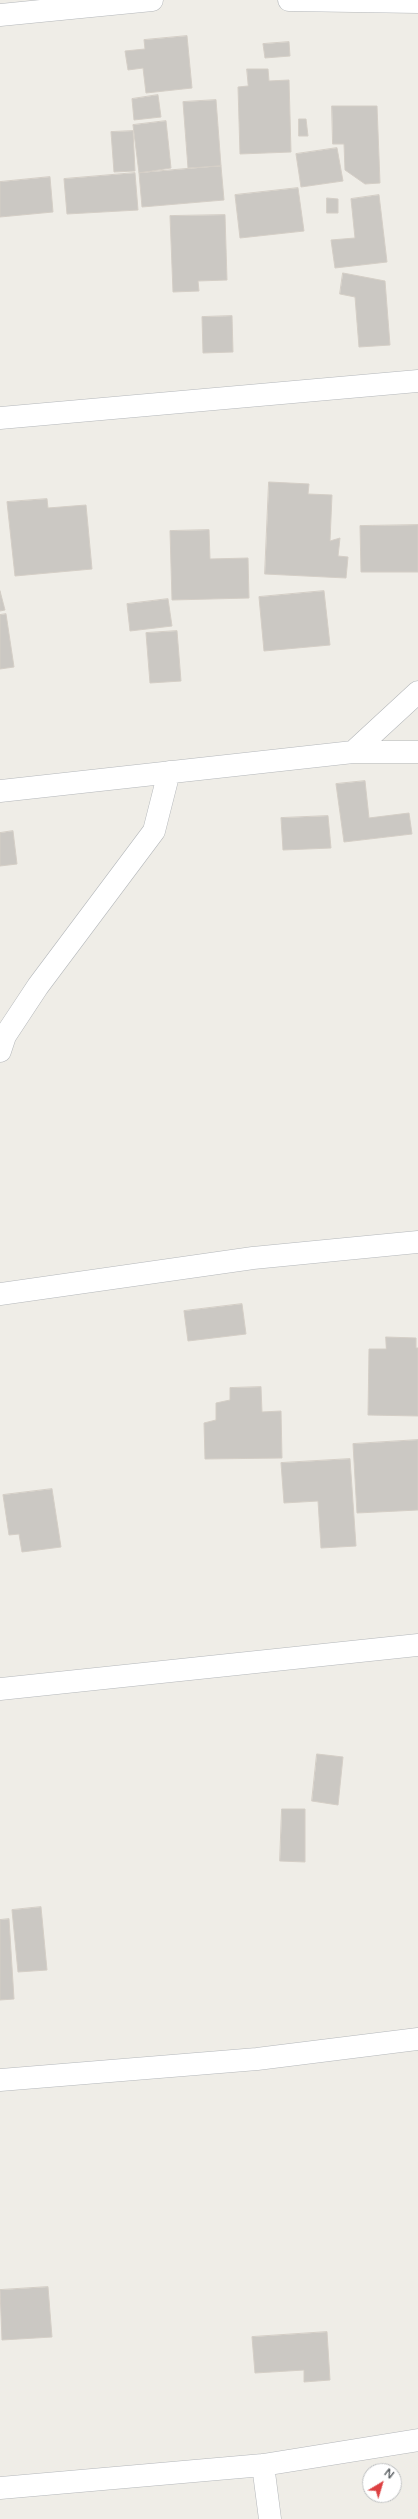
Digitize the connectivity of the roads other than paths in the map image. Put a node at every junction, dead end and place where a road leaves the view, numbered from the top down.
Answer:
1 (152, 0) edge
2 (289, 0) edge
3 (418, 2) edge
4 (0, 15) edge
5 (418, 381) edge
6 (0, 418) edge
7 (418, 692) edge
8 (353, 752) junction
9 (418, 752) edge
10 (169, 772) junction
11 (0, 790) edge
12 (0, 1052) edge
13 (418, 1242) edge
14 (0, 1294) edge
15 (418, 1645) edge
16 (0, 1689) edge
17 (418, 2039) edge
18 (0, 2080) edge
19 (418, 2440) edge
20 (263, 2465) junction
21 (0, 2488) edge
22 (270, 2519) edge

1 - 4 street
2 - 3 street
5 - 6 street
7 - 8 street
8 - 9 street
8 - 10 street
10 - 11 street
10 - 12 street
13 - 14 street
15 - 16 street
17 - 18 street
19 - 20 street
20 - 21 street
20 - 22 street

